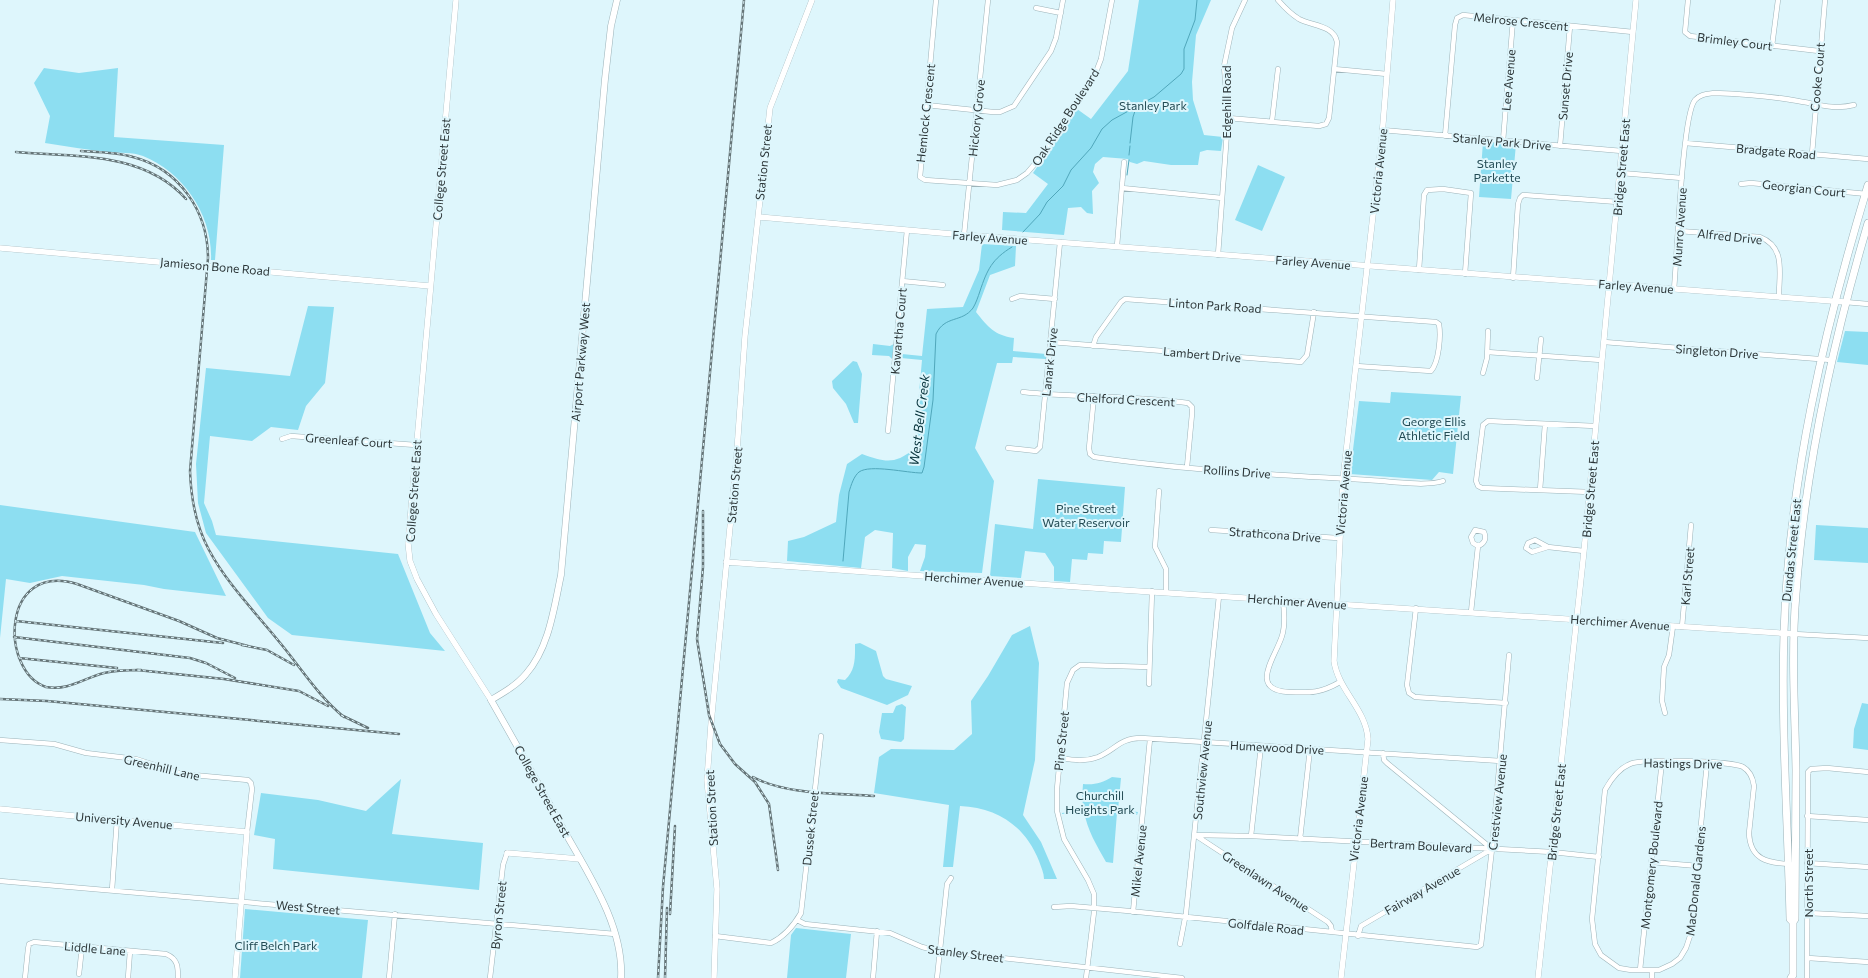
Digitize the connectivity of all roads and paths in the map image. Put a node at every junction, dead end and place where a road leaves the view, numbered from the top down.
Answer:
1 (456, 0) edge
2 (617, 0) edge
3 (812, 0) edge
4 (936, 0) edge
5 (988, 0) edge
6 (1063, 0) edge
7 (1112, 0) edge
8 (1245, 0) edge
9 (1278, 0) edge
10 (1393, 0) edge
11 (1636, 0) edge
12 (1688, 0) edge
13 (1778, 0) edge
14 (1825, 0) edge
15 (1036, 8) dead end
16 (1061, 13) junction
17 (1513, 20) junction
18 (1570, 26) junction
19 (1633, 32) junction
20 (1772, 46) junction
21 (1819, 51) junction
22 (1278, 69) dead end
23 (1334, 69) junction
24 (1387, 74) junction
25 (1815, 104) junction
26 (926, 105) junction
27 (1854, 105) dead end
28 (976, 109) junction
29 (1228, 118) junction
30 (1272, 121) junction
31 (1382, 130) junction
32 (1445, 136) junction
33 (1503, 140) junction
34 (1685, 144) junction
35 (1560, 146) junction
36 (1622, 151) junction
37 (1812, 154) junction
38 (1868, 159) edge
39 (1124, 162) dead end
40 (1621, 173) junction
41 (1682, 178) junction
42 (969, 183) junction
43 (1741, 184) dead end
44 (1868, 185) edge
45 (1122, 188) junction
46 (1867, 194) edge
47 (1222, 198) junction
48 (1618, 202) junction
49 (758, 217) junction
50 (1868, 223) edge
51 (907, 230) junction
52 (1679, 232) junction
53 (964, 235) junction
54 (1060, 242) junction
55 (1117, 246) junction
56 (0, 248) edge
57 (1218, 255) junction
58 (1368, 266) junction
59 (1419, 270) junction
60 (1465, 274) junction
61 (1843, 274) junction
62 (1852, 276) junction
63 (1513, 278) junction
64 (902, 281) junction
65 (944, 285) dead end
66 (1610, 285) junction
67 (430, 286) junction
68 (1674, 289) junction
69 (1779, 296) junction
70 (1055, 299) junction
71 (1012, 300) dead end
72 (1836, 301) junction
73 (1845, 302) junction
74 (1868, 304) edge
75 (1314, 312) junction
76 (1362, 316) junction
77 (1488, 331) dead end
78 (1540, 339) dead end
79 (1051, 342) junction
80 (1604, 342) junction
81 (1094, 346) junction
82 (1487, 352) junction
83 (1538, 356) junction
84 (1602, 360) junction
85 (1821, 360) junction
86 (1831, 360) junction
87 (1356, 366) junction
88 (1483, 373) dead end
89 (1537, 378) dead end
90 (1023, 392) dead end
91 (1045, 395) junction
92 (1094, 396) junction
93 (1545, 424) junction
94 (1595, 426) junction
95 (888, 431) dead end
96 (282, 439) dead end
97 (416, 445) junction
98 (1008, 448) dead end
99 (1187, 467) junction
100 (1343, 479) junction
101 (1443, 481) dead end
102 (1540, 490) junction
103 (1159, 491) dead end
104 (1590, 492) junction
105 (1691, 525) dead end
106 (1211, 530) dead end
107 (1338, 538) junction
108 (1478, 546) dead end
109 (1548, 547) dead end
110 (1584, 550) junction
111 (726, 562) junction
112 (1787, 588) junction
113 (1152, 591) junction
114 (1166, 592) junction
115 (1220, 596) junction
116 (1282, 599) junction
117 (1335, 603) junction
118 (1416, 608) junction
119 (1471, 612) junction
120 (1576, 619) junction
121 (1673, 626) junction
122 (1682, 627) junction
123 (1784, 633) junction
124 (1794, 634) junction
125 (1868, 638) edge
126 (1509, 655) dead end
127 (1150, 667) junction
128 (1793, 674) junction
129 (1340, 682) junction
130 (1149, 684) dead end
131 (491, 700) junction
132 (1506, 702) junction
133 (1665, 713) dead end
134 (821, 736) dead end
135 (1150, 739) junction
136 (0, 740) edge
137 (1204, 743) junction
138 (1261, 746) junction
139 (1310, 749) junction
140 (1366, 752) junction
141 (1383, 754) junction
142 (1060, 758) junction
143 (1501, 761) junction
144 (1662, 761) junction
145 (1707, 763) junction
146 (1868, 772) edge
147 (0, 809) edge
148 (1807, 816) junction
149 (117, 819) junction
150 (1868, 820) edge
151 (247, 832) junction
152 (1195, 835) junction
153 (1251, 836) junction
154 (1300, 839) junction
155 (1355, 842) junction
156 (1492, 849) junction
157 (1552, 852) junction
158 (507, 853) joint
159 (1598, 857) junction
160 (580, 859) junction
161 (1651, 862) junction
162 (1808, 863) junction
163 (1792, 864) junction
164 (1698, 866) junction
165 (1868, 867) edge
166 (951, 878) dead end
167 (0, 881) edge
168 (112, 890) junction
169 (241, 901) junction
170 (1054, 907) dead end
171 (1094, 908) junction
172 (1133, 912) junction
173 (1808, 913) junction
174 (395, 914) junction
175 (1868, 916) edge
176 (1186, 918) junction
177 (797, 920) junction
178 (498, 923) junction
179 (876, 931) junction
180 (1332, 932) junction
181 (616, 934) junction
182 (1346, 935) junction
183 (715, 936) junction
184 (1358, 936) junction
185 (1180, 944) dead end
186 (82, 947) junction
187 (1477, 947) joint
188 (130, 951) junction
189 (939, 951) junction
190 (1808, 958) junction
191 (1868, 962) edge
192 (1087, 968) junction
193 (1640, 970) junction
194 (1652, 970) junction
195 (79, 974) dead end
196 (1793, 977) edge
197 (25, 978) edge
198 (128, 978) edge
199 (178, 978) edge
200 (235, 978) edge
201 (388, 978) edge
202 (490, 978) edge
203 (621, 978) edge
204 (714, 978) edge
205 (873, 978) edge
206 (937, 978) edge
207 (1086, 978) edge
208 (1182, 978) edge
209 (1341, 978) edge
210 (1538, 978) edge
211 (1652, 978) edge
212 (1807, 978) edge

1 - 67 street, College Street East
2 - 131 main road, Airport Parkway West
3 - 49 street, Station Street
4 - 26 street, Hemlock Crescent
5 - 28 street, Hickory Grove
6 - 16 street
7 - 42 street, Oak Ridge Boulevard
8 - 29 street, Edgehill Road
9 - 23 street
10 - 24 street, Victoria Avenue
11 - 19 street, Bridge Street East
12 - 20 street, Brimley Court
13 - 20 street
14 - 21 street, Cooke Court
15 - 16 street
16 - 28 street
17 - 18 street, Melrose Crescent
17 - 32 street, Melrose Crescent
17 - 33 street, Lee Avenue
18 - 19 street, Melrose Crescent
18 - 35 street, Sunset Drive
19 - 36 street, Bridge Street East
20 - 21 street, Brimley Court
21 - 25 street, Cooke Court
22 - 30 street
23 - 24 street
23 - 30 street
24 - 31 street, Victoria Avenue
25 - 27 street
25 - 34 street
25 - 37 street, Cooke Court
26 - 28 street
26 - 42 street, Hemlock Crescent
28 - 42 street, Hickory Grove
29 - 30 street
29 - 47 street, Edgehill Road
31 - 32 street, Stanley Park Drive
31 - 58 street, Victoria Avenue
32 - 33 street, Stanley Park Drive
33 - 35 street, Stanley Park Drive
34 - 37 street, Bradgate Road
34 - 41 street
35 - 36 street, Stanley Park Drive
36 - 40 street, Bridge Street East
37 - 38 street, Bradgate Road
39 - 45 street
40 - 41 street, Munro Avenue
40 - 48 street, Bridge Street East
41 - 52 street, Munro Avenue
42 - 53 street, Hickory Grove
43 - 46 street, Georgian Court
44 - 46 main road, Dundas Street East
45 - 47 street
45 - 55 street
46 - 61 main road, Dundas Street East
47 - 57 street, Edgehill Road
48 - 63 street
48 - 66 street, Bridge Street East
49 - 51 street, Farley Avenue
49 - 111 street, Station Street
50 - 62 main road, Dundas Street East
51 - 53 street, Farley Avenue
51 - 64 street, Kawartha Court
52 - 68 street, Munro Avenue
52 - 69 street, Alfred Drive
53 - 54 street, Farley Avenue
54 - 55 street, Farley Avenue
54 - 70 street, Lanark Drive
55 - 57 street, Farley Avenue
56 - 67 street, Jamieson Bone Road
57 - 58 street, Farley Avenue
58 - 59 street, Farley Avenue
58 - 76 street, Victoria Avenue
59 - 60 street, Farley Avenue
59 - 60 street
60 - 63 street, Farley Avenue
61 - 62 main road
61 - 72 main road, Dundas Street East
62 - 73 main road, Dundas Street East
63 - 66 street, Farley Avenue
64 - 65 street
64 - 95 street, Kawartha Court
66 - 68 street, Farley Avenue
66 - 80 street, Bridge Street East
67 - 97 street, College Street East
68 - 69 street, Farley Avenue
69 - 72 street, Farley Avenue
70 - 71 street
70 - 79 street, Lanark Drive
72 - 73 street, Farley Avenue
72 - 85 main road, Dundas Street East
73 - 74 street, Farley Avenue
73 - 86 main road, Dundas Street East
75 - 76 street, Linton Park Road
75 - 81 street, Linton Park Road
75 - 81 street, Lambert Drive
76 - 87 street, Victoria Avenue
76 - 87 street, Linton Park Road
77 - 82 street
78 - 83 street
79 - 81 street, Lambert Drive
79 - 91 street, Lanark Drive
80 - 84 street, Bridge Street East
80 - 85 street, Singleton Drive
82 - 83 street
82 - 88 street
83 - 84 street
83 - 89 street
84 - 94 street, Bridge Street East
85 - 86 street, Singleton Drive
85 - 112 main road, Dundas Street East
86 - 124 main road, Dundas Street East
87 - 100 street, Victoria Avenue
90 - 91 street, Chelford Crescent
91 - 92 street, Chelford Crescent
91 - 98 street, Lanark Drive
92 - 99 street, Rollins Drive
92 - 99 street, Chelford Crescent
93 - 94 street
93 - 102 street
93 - 102 street
94 - 104 street, Bridge Street East
96 - 97 street, Greenleaf Court
97 - 131 street, College Street East
99 - 100 street, Rollins Drive
100 - 101 street, Rollins Drive
100 - 107 street, Victoria Avenue
102 - 104 street
103 - 114 street
104 - 110 street, Bridge Street East
105 - 122 street, Karl Street
106 - 107 street, Strathcona Drive
107 - 117 street, Victoria Avenue
108 - 119 street
109 - 110 street
110 - 120 street, Bridge Street East
111 - 113 street, Herchimer Avenue
111 - 183 street, Station Street
112 - 123 main road, Dundas Street East
112 - 124 main road
113 - 114 street, Herchimer Avenue
113 - 127 street
114 - 115 street, Herchimer Avenue
115 - 116 street, Herchimer Avenue
115 - 137 street, Southview Avenue
116 - 117 street, Herchimer Avenue
116 - 129 street
117 - 118 street, Herchimer Avenue
117 - 129 street, Victoria Avenue
118 - 119 street, Herchimer Avenue
118 - 132 street
119 - 120 street, Herchimer Avenue
120 - 121 street, Herchimer Avenue
120 - 157 street, Bridge Street East
121 - 122 street, Herchimer Avenue
121 - 133 street
122 - 123 street, Herchimer Avenue
123 - 124 street, Herchimer Avenue
123 - 128 main road
123 - 163 main road, Dundas Street East
124 - 125 street, Herchimer Avenue
124 - 128 main road, Dundas Street East
126 - 132 street, Crestview Avenue
127 - 130 street
127 - 142 street, Pine Street
128 - 163 main road, Dundas Street East
129 - 140 street, Victoria Avenue
131 - 160 main road, College Street East
132 - 143 street, Crestview Avenue
134 - 177 street, Dussek Street
135 - 137 street, Humewood Drive
135 - 142 street, Humewood Drive
135 - 172 street, Mikel Avenue
136 - 151 street, Greenhill Lane
137 - 138 street, Humewood Drive
137 - 152 street, Southview Avenue
138 - 139 street, Humewood Drive
138 - 153 street
139 - 140 street, Humewood Drive
139 - 154 street
140 - 141 street, Humewood Drive
140 - 155 street, Victoria Avenue
141 - 143 street, Humewood Drive
141 - 156 street
142 - 171 street, Pine Street
143 - 156 street, Crestview Avenue
144 - 145 street, Hastings Drive
144 - 159 street, Hastings Drive
144 - 161 street, Montgomery Boulevard
145 - 163 street, Hastings Drive
145 - 164 street, MacDonald Gardens
146 - 148 street, North Street
147 - 149 street, University Avenue
148 - 150 street
148 - 162 street, North Street
149 - 151 street, University Avenue
149 - 168 street
151 - 169 street
152 - 153 street, Bertram Boulevard
152 - 176 street, Southview Avenue
152 - 180 street, Greenlawn Avenue
153 - 154 street, Bertram Boulevard
154 - 155 street, Bertram Boulevard
155 - 156 street, Bertram Boulevard
155 - 182 street, Victoria Avenue
156 - 157 street, Bertram Boulevard
156 - 184 street, Fairway Avenue
156 - 187 street, Crestview Avenue
157 - 159 street, Bertram Boulevard
157 - 210 street, Bridge Street East
158 - 160 street
158 - 178 street, Byron Street
159 - 193 street, Hastings Drive
160 - 181 main road, College Street East
161 - 164 street
161 - 193 street, Montgomery Boulevard
162 - 165 street
162 - 173 street, North Street
163 - 196 main road, Dundas Street East
164 - 194 street, MacDonald Gardens
166 - 189 street
167 - 168 street, West Street
168 - 169 street, West Street
169 - 174 street, West Street
169 - 200 street
170 - 171 street, Golfdale Road
171 - 172 street, Golfdale Road
171 - 192 street, Pine Street
172 - 176 street, Golfdale Road
173 - 175 street
173 - 190 street, North Street
174 - 178 street, West Street
174 - 201 street
176 - 180 street, Golfdale Road
176 - 185 street, Southview Avenue
177 - 179 street, Stanley Street
177 - 183 street
178 - 181 street, West Street
178 - 202 street, Byron Street
179 - 189 street, Stanley Street
179 - 205 street
180 - 182 street, Golfdale Road
181 - 203 main road, College Street East
182 - 184 street, Golfdale Road
182 - 209 street, Victoria Avenue
183 - 204 street, Station Street
184 - 187 street, Golfdale Road
186 - 188 street, Liddle Lane
186 - 195 street
186 - 197 street, Liddle Lane
188 - 198 street
188 - 199 street, Liddle Lane
189 - 192 street, Stanley Street
189 - 206 street
190 - 191 street
190 - 212 street, North Street
192 - 207 street, Pine Street
192 - 208 street, Stanley Street
193 - 194 street, Hastings Drive
194 - 211 street

